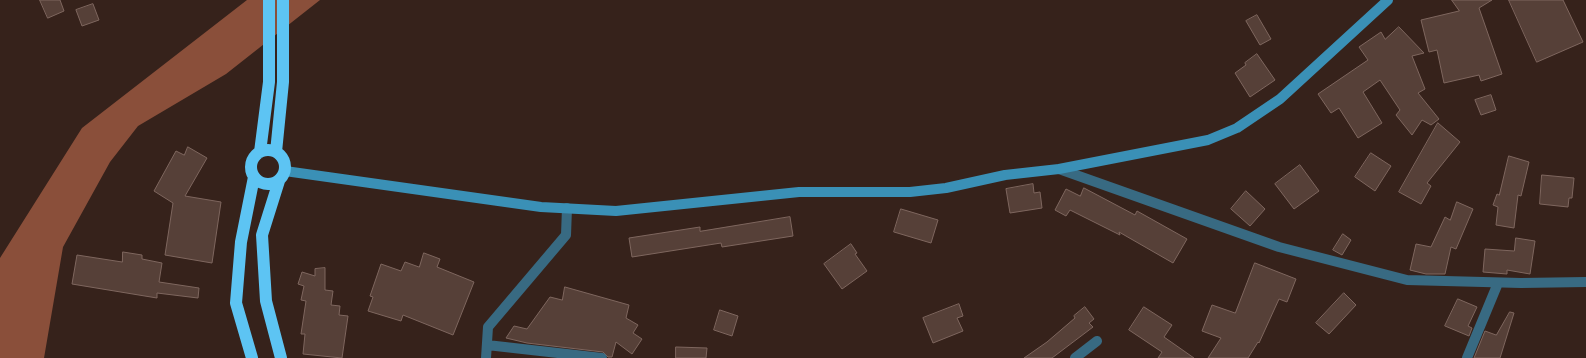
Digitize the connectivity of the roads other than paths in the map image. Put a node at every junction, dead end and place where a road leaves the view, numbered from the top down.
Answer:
1 (269, 0) edge
2 (283, 0) edge
3 (1388, 0) edge
4 (260, 152) junction
5 (276, 152) junction
6 (1058, 169) junction
7 (282, 176) junction
8 (254, 177) junction
9 (567, 208) junction
10 (1586, 282) edge
11 (1498, 283) junction
12 (1097, 341) dead end
13 (487, 345) junction
14 (252, 358) edge
15 (281, 358) edge
16 (486, 358) edge
17 (602, 358) edge
18 (1075, 358) edge
19 (1467, 358) edge

1 - 4 highway
2 - 5 highway
3 - 6 main road
4 - 5 highway
4 - 8 highway
5 - 7 highway
6 - 9 main road
6 - 11 street
7 - 8 highway
7 - 9 main road
7 - 15 highway
8 - 14 highway
9 - 13 street
10 - 11 street
11 - 19 street
12 - 18 street
13 - 16 street
13 - 17 street

